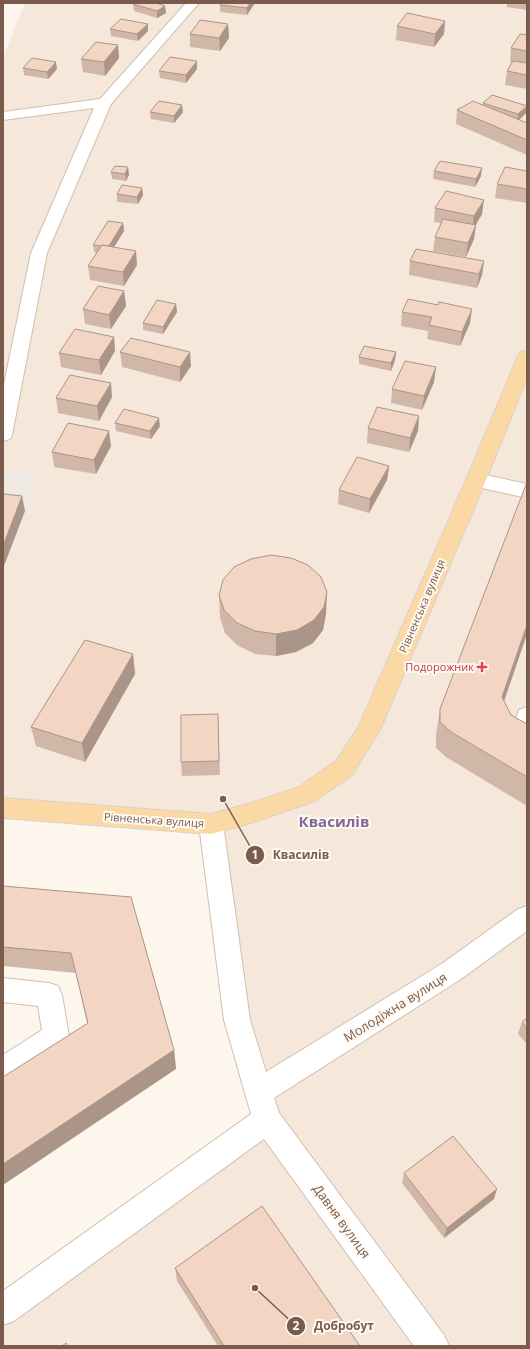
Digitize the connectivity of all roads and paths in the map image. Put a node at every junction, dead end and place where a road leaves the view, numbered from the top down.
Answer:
1 (193, 3) edge
2 (104, 103) junction
3 (3, 116) edge
4 (527, 356) edge
5 (3, 435) edge
6 (476, 480) junction
7 (527, 491) edge
8 (527, 716) edge
9 (527, 735) edge
10 (3, 808) edge
11 (211, 824) junction
12 (527, 917) edge
13 (3, 990) edge
14 (3, 1070) edge
15 (259, 1092) junction
16 (267, 1120) junction
17 (3, 1310) edge
18 (433, 1346) edge

1 - 2 street
2 - 3 street
2 - 5 street
4 - 6 main road, Рівненська вулиця
6 - 7 street
6 - 11 main road, Рівненська вулиця
8 - 9 street
10 - 11 main road, Рівненська вулиця
11 - 15 street, Давня вулиця
12 - 15 street, Молодіжна вулиця
13 - 14 street
15 - 16 street, Давня вулиця
16 - 17 street
16 - 18 street, Давня вулиця

